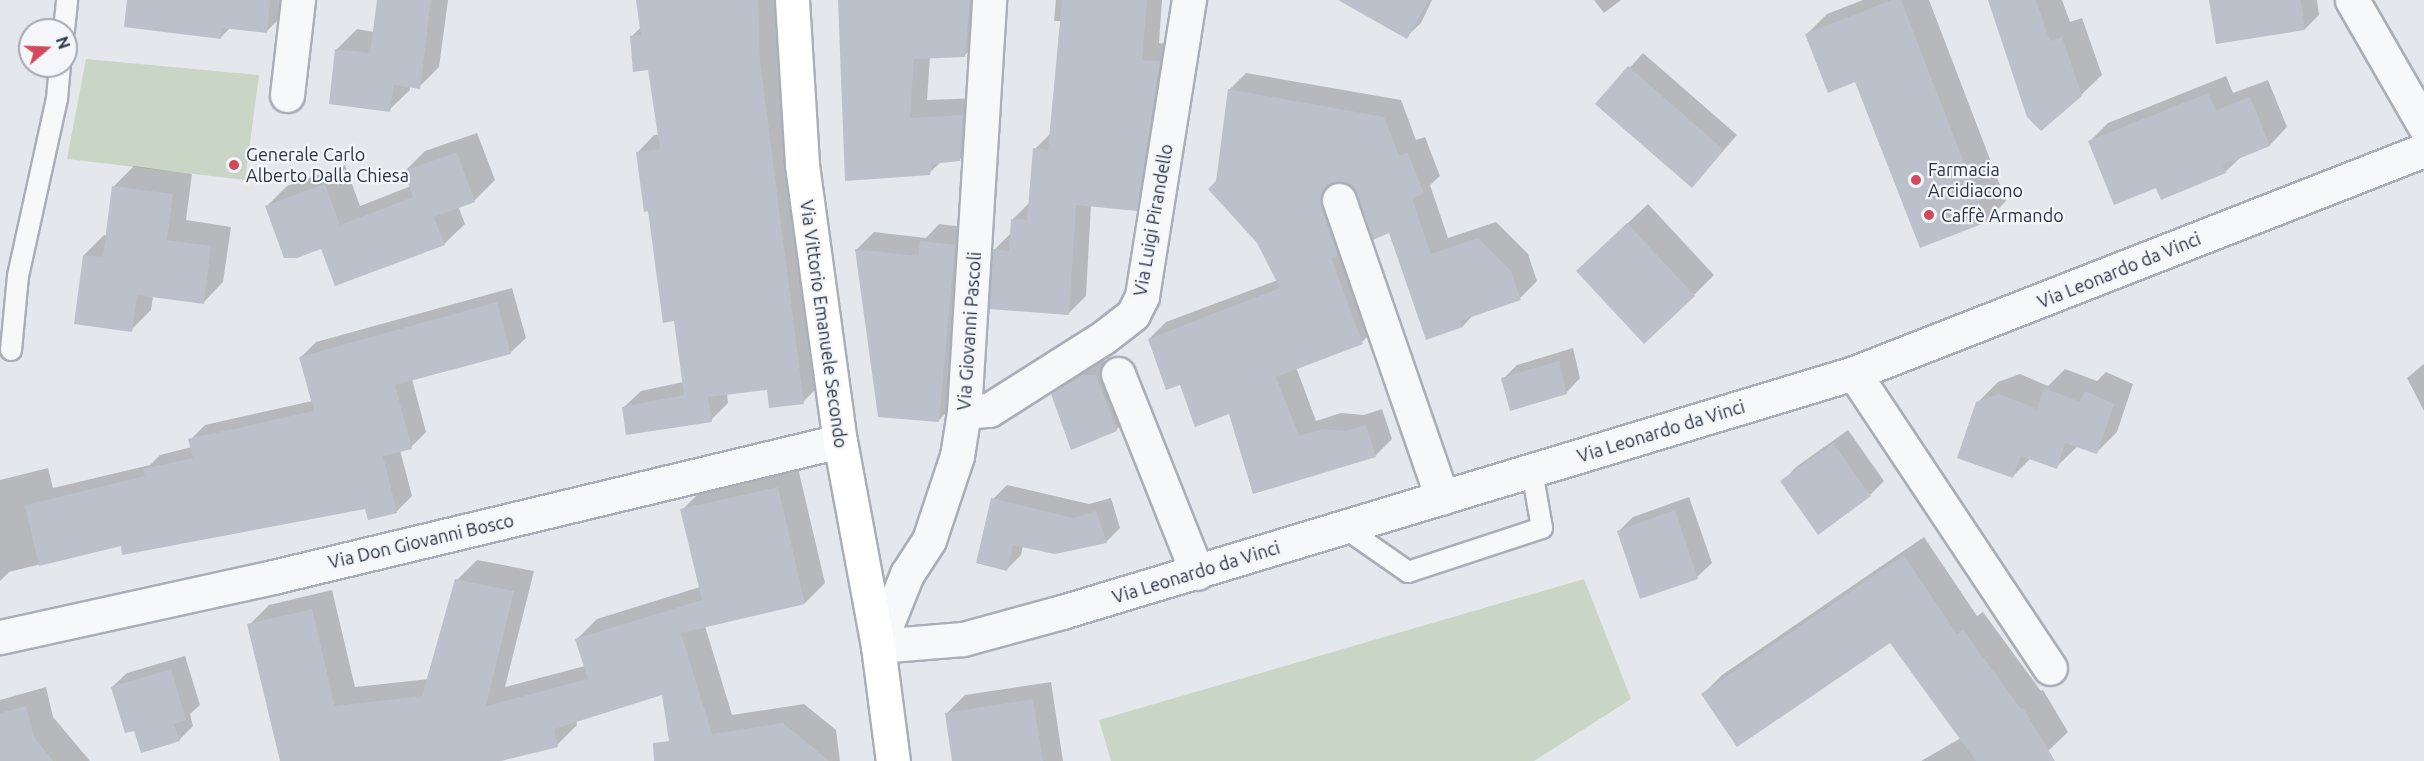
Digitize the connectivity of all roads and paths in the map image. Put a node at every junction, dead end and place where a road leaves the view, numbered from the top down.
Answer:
1 (67, 0) edge
2 (298, 0) edge
3 (792, 0) edge
4 (989, 0) edge
5 (1189, 0) edge
6 (2352, 0) edge
7 (65, 18) edge
8 (59, 78) edge
9 (286, 95) dead end
10 (2424, 125) edge
11 (2424, 150) edge
12 (1339, 200) dead end
13 (11, 350) dead end
14 (1854, 373) junction
15 (1118, 374) dead end
16 (964, 412) junction
17 (840, 441) junction
18 (1532, 471) junction
19 (1442, 498) junction
20 (1345, 528) junction
21 (1197, 573) junction
22 (0, 637) edge
23 (878, 646) junction
24 (2050, 668) dead end
25 (893, 761) edge

1 - 7 lane
2 - 9 street
3 - 17 main road, Via Vittorio Emanuele Secondo
4 - 16 street, Via Giovanni Pascoli
5 - 16 street, Via Luigi Pirandello
6 - 10 street
8 - 13 lane
11 - 14 street, Via Leonardo da Vinci
12 - 19 street
14 - 18 street, Via Leonardo da Vinci
14 - 24 street
15 - 21 street
16 - 23 street, Via Giovanni Pascoli
17 - 22 street, Via Don Giovanni Bosco
17 - 23 main road, Via Vittorio Emanuele Secondo
18 - 19 street, Via Leonardo da Vinci
18 - 20 lane
19 - 20 street, Via Leonardo da Vinci
20 - 21 street, Via Leonardo da Vinci
21 - 23 street, Via Leonardo da Vinci
23 - 25 main road, Via Vittorio Emanuele Secondo

